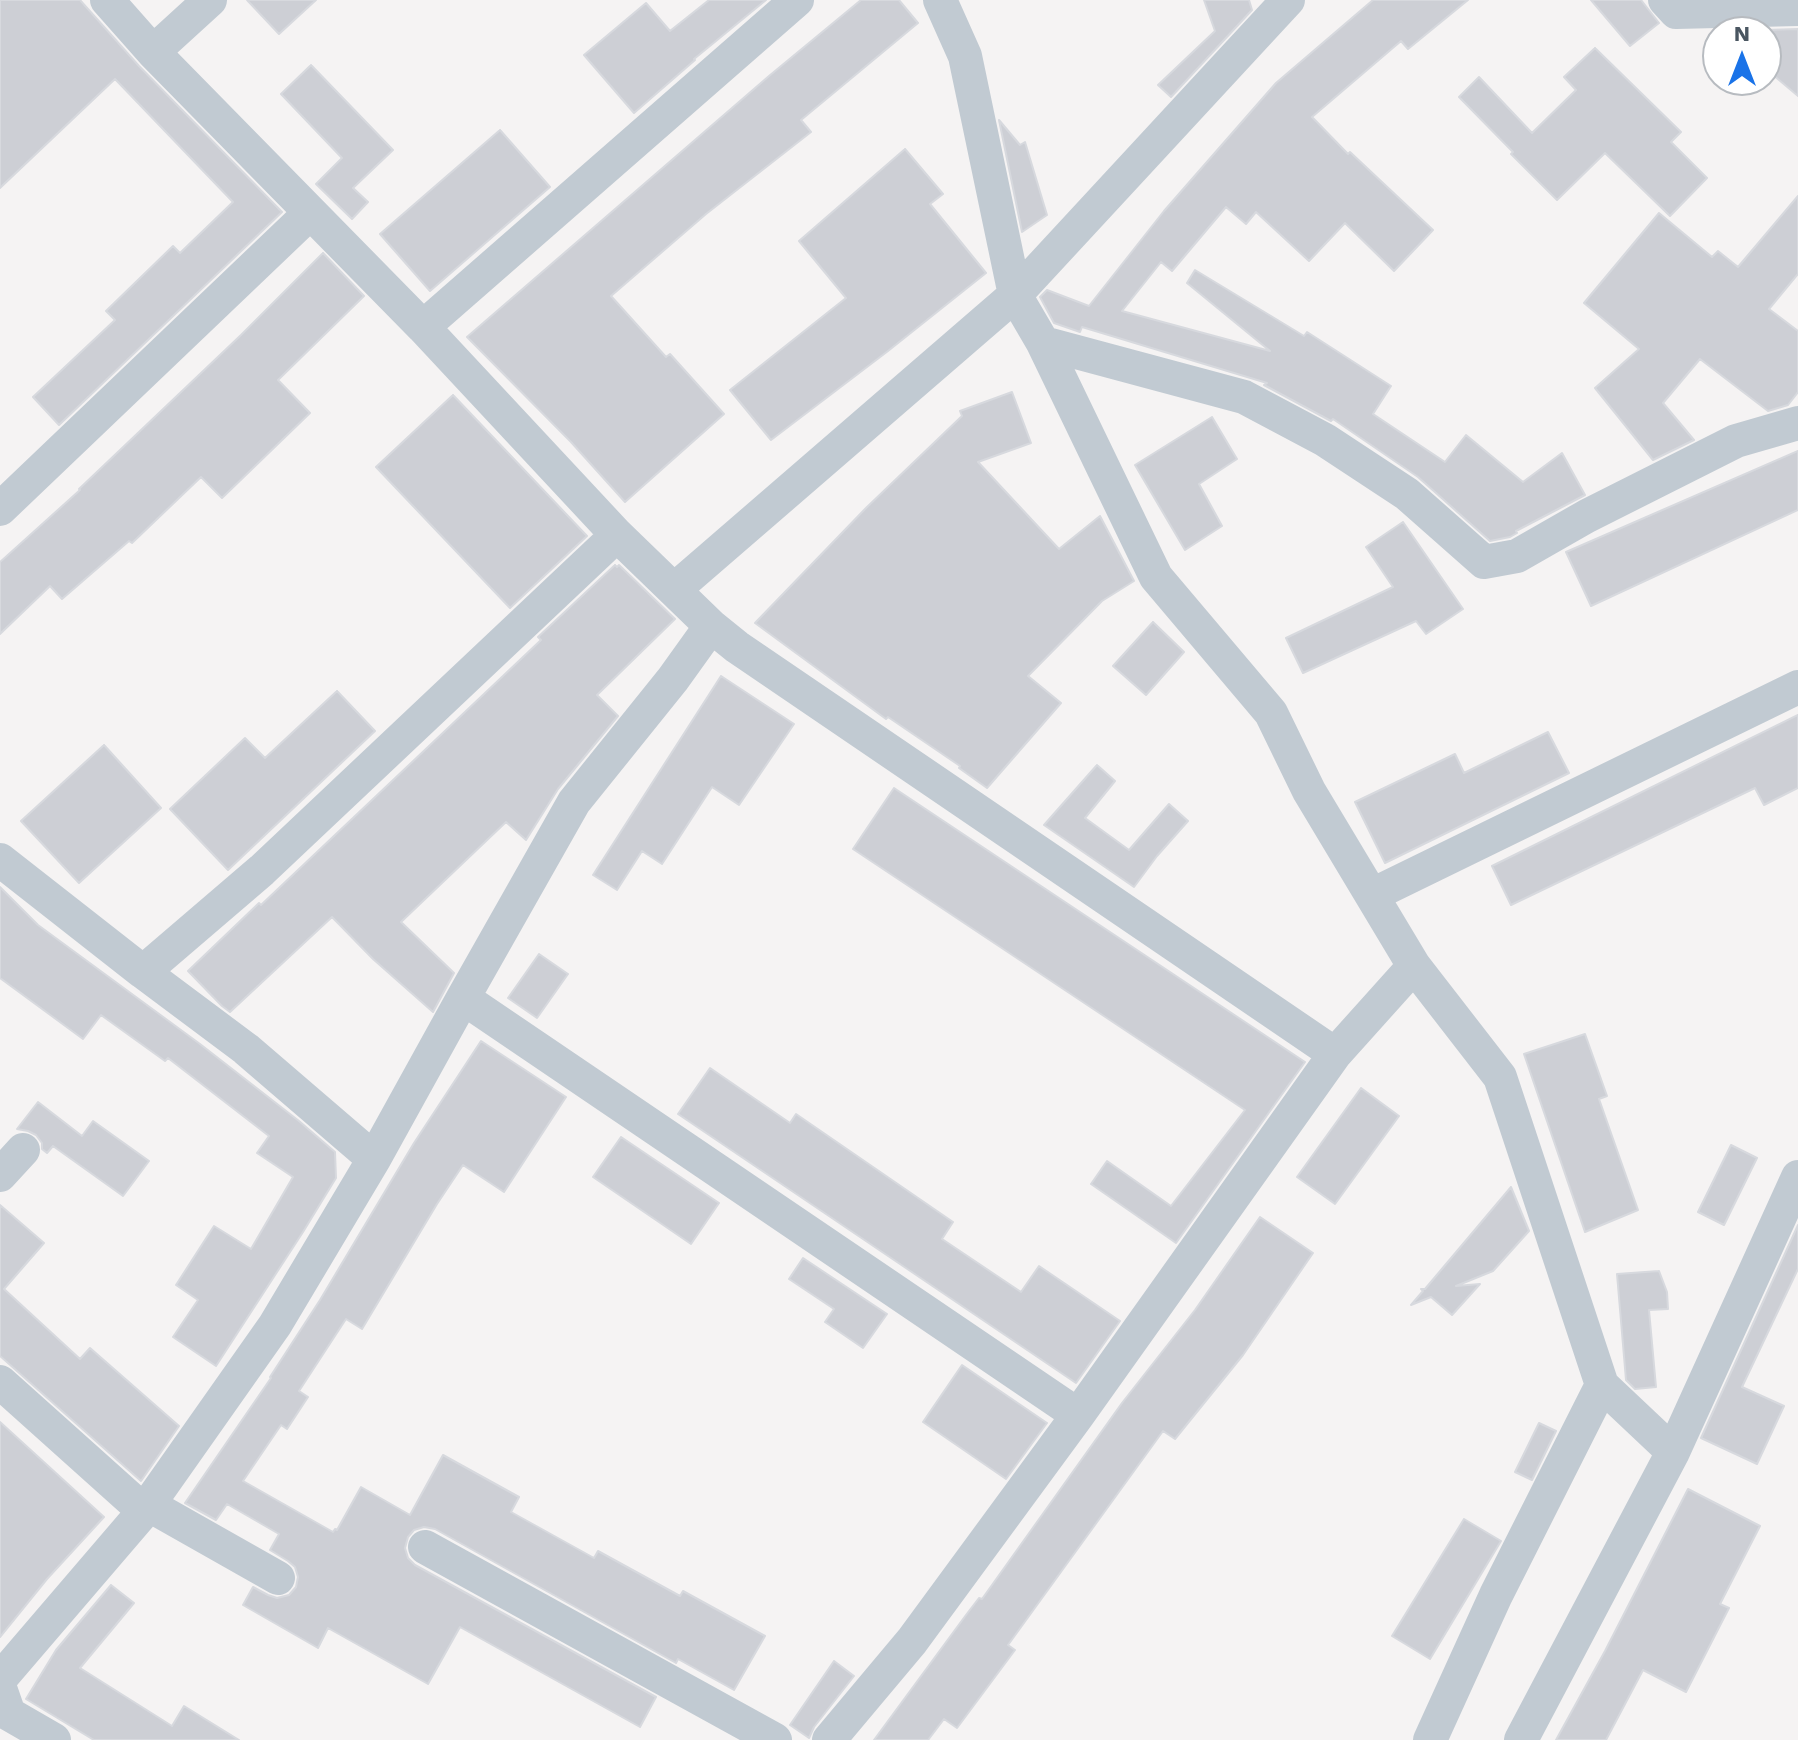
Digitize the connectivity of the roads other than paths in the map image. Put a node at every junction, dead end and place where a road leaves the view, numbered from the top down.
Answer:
1 (107, 0) edge
2 (210, 0) edge
3 (797, 0) edge
4 (940, 0) edge
5 (1665, 0) edge
6 (1282, 2) edge
7 (1798, 9) edge
8 (153, 52) junction
9 (310, 213) junction
10 (1015, 295) junction
11 (423, 327) junction
12 (1043, 343) junction
13 (1798, 423) edge
14 (0, 509) edge
15 (617, 535) junction
16 (675, 589) junction
17 (711, 626) junction
18 (1798, 687) edge
19 (0, 860) edge
20 (1372, 895) junction
21 (1414, 966) junction
22 (143, 972) junction
23 (463, 998) junction
24 (1335, 1054) junction
25 (23, 1150) dead end
26 (374, 1159) junction
27 (0, 1175) edge
28 (1798, 1177) edge
29 (0, 1382) edge
30 (1610, 1394) junction
31 (1078, 1415) junction
32 (1673, 1452) junction
33 (147, 1508) junction
34 (425, 1547) dead end
35 (278, 1578) dead end
36 (0, 1679) edge
37 (0, 1688) edge
38 (54, 1740) edge
39 (775, 1740) edge
40 (829, 1740) edge
41 (1430, 1740) edge
42 (1521, 1740) edge

1 - 8 street
2 - 8 street
3 - 11 street
4 - 10 street
5 - 7 street
6 - 10 street
8 - 9 street
9 - 11 street
9 - 14 street
10 - 12 street
10 - 16 street
11 - 15 street
12 - 13 street
12 - 20 street
15 - 16 street
15 - 22 street
16 - 17 street
17 - 23 street
17 - 24 street
18 - 20 street
19 - 22 street
20 - 21 street
21 - 24 street
21 - 30 street
22 - 26 street
23 - 26 street
23 - 31 street
24 - 31 street
25 - 27 street
26 - 33 street
28 - 32 street
29 - 33 street
30 - 32 street
30 - 41 street
31 - 40 street
32 - 42 street
33 - 35 street
33 - 36 street
34 - 39 street
37 - 38 street

